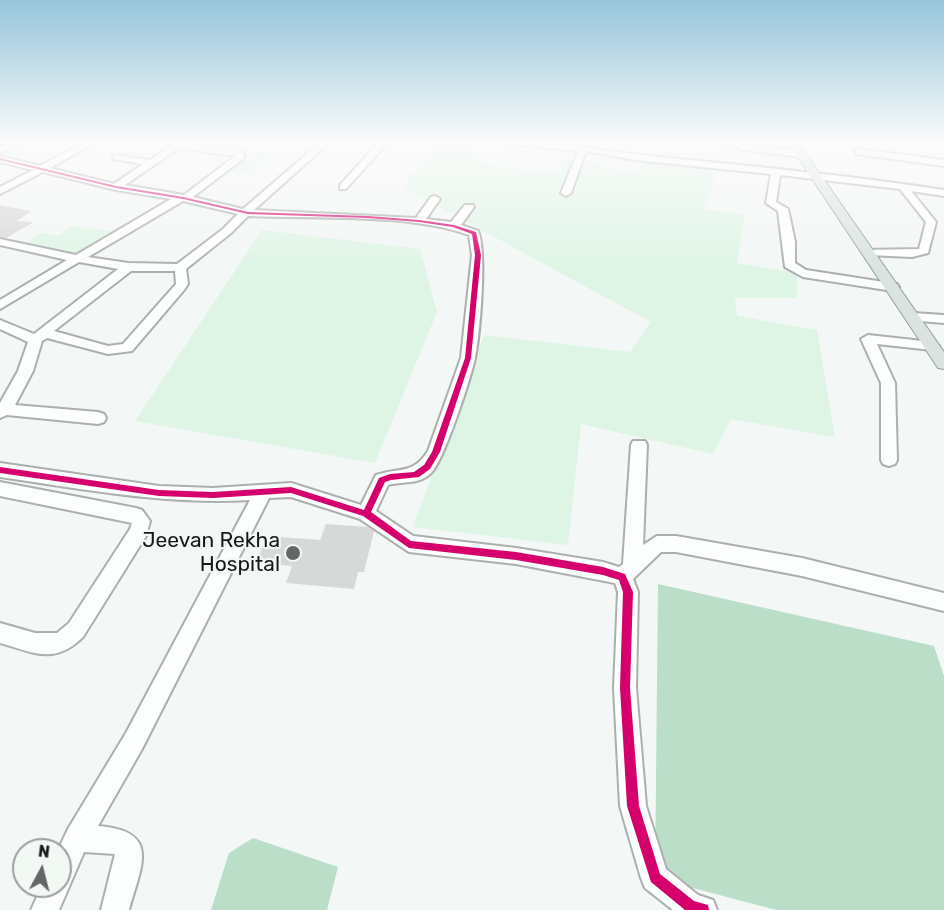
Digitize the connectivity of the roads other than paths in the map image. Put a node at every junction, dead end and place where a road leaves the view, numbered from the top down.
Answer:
1 (14, 183) edge
2 (101, 183) edge
3 (121, 183) edge
4 (205, 183) edge
5 (277, 183) edge
6 (346, 183) edge
7 (570, 183) edge
8 (774, 183) edge
9 (821, 183) edge
10 (894, 183) edge
11 (116, 187) junction
12 (343, 187) dead end
13 (904, 188) junction
14 (0, 191) edge
15 (566, 193) dead end
16 (944, 193) edge
17 (184, 199) junction
18 (435, 199) dead end
19 (469, 207) dead end
20 (248, 213) junction
21 (419, 221) junction
22 (453, 226) junction
23 (2, 243) edge
24 (868, 252) junction
25 (80, 259) junction
26 (128, 267) junction
27 (180, 268) junction
28 (893, 287) junction
29 (0, 305) edge
30 (913, 317) junction
31 (944, 319) edge
32 (0, 324) edge
33 (40, 336) junction
34 (932, 346) junction
35 (944, 364) edge
36 (2, 411) edge
37 (98, 418) dead end
38 (639, 445) dead end
39 (889, 460) dead end
40 (0, 470) edge
41 (0, 489) edge
42 (263, 492) junction
43 (366, 514) junction
44 (627, 572) junction
45 (944, 602) edge
46 (0, 633) edge
47 (77, 838) junction
48 (72, 849) edge
49 (115, 910) edge
50 (702, 910) edge

1 - 14 street
2 - 11 street
3 - 11 street
4 - 17 street
5 - 20 street
6 - 12 street
7 - 15 street
8 - 28 street
9 - 24 main road
10 - 13 street
11 - 17 street
13 - 16 street
13 - 24 street
17 - 20 street
17 - 25 street
18 - 21 street
19 - 22 street
20 - 21 street
20 - 27 street
21 - 22 street
22 - 43 street
23 - 25 street
24 - 28 main road
25 - 26 street
25 - 29 street
26 - 27 street
26 - 33 street
27 - 33 street
28 - 30 main road
30 - 31 street
30 - 34 main road
32 - 33 street
33 - 36 street
34 - 35 main road
34 - 39 street
36 - 37 street
38 - 44 street
40 - 42 street
41 - 46 street
42 - 43 street
42 - 47 street
43 - 44 street
44 - 45 street
44 - 50 street
47 - 48 street
47 - 49 street

